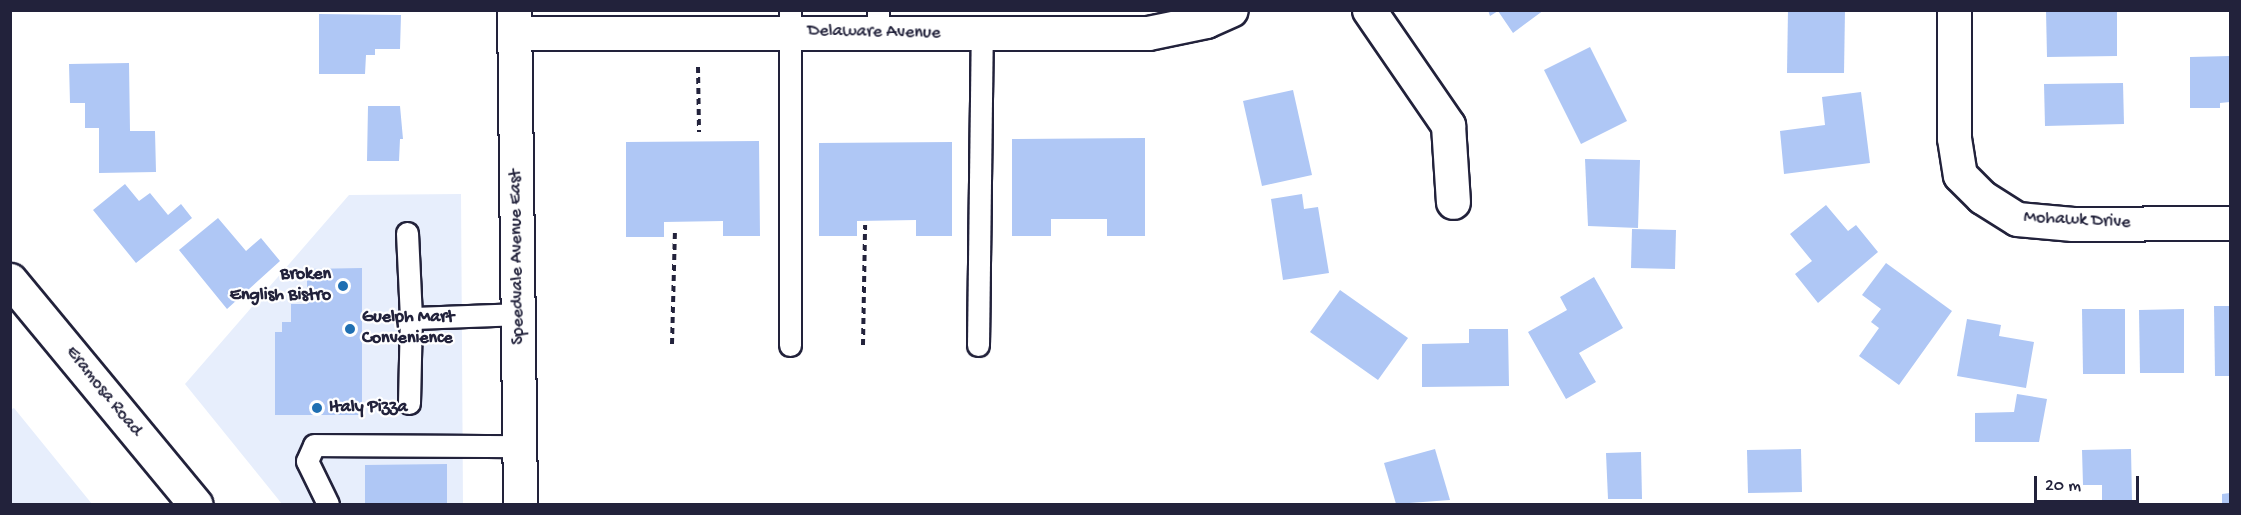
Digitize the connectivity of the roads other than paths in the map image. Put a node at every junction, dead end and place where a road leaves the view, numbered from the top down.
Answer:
1 (1231, 10) edge
2 (1368, 10) edge
3 (1954, 10) edge
4 (790, 21) edge
5 (514, 22) edge
6 (878, 22) edge
7 (982, 34) junction
8 (1454, 202) dead end
9 (2230, 223) edge
10 (407, 234) dead end
11 (10, 280) edge
12 (518, 314) junction
13 (411, 318) junction
14 (790, 345) dead end
15 (978, 345) dead end
16 (409, 403) dead end
17 (520, 446) junction
18 (195, 504) edge
19 (328, 504) edge
20 (520, 504) edge

1 - 7 street, Delaware Avenue
2 - 8 street
3 - 9 street, Mohawk Drive
4 - 5 street, Delaware Avenue
4 - 6 street, Delaware Avenue
4 - 14 lane
5 - 12 street, Speedvale Avenue East
6 - 7 street, Delaware Avenue
7 - 15 lane
10 - 13 lane
11 - 18 street, Eramosa Road
12 - 13 lane
12 - 17 street, Speedvale Avenue East
13 - 16 lane
17 - 19 lane
17 - 20 street, Speedvale Avenue East

